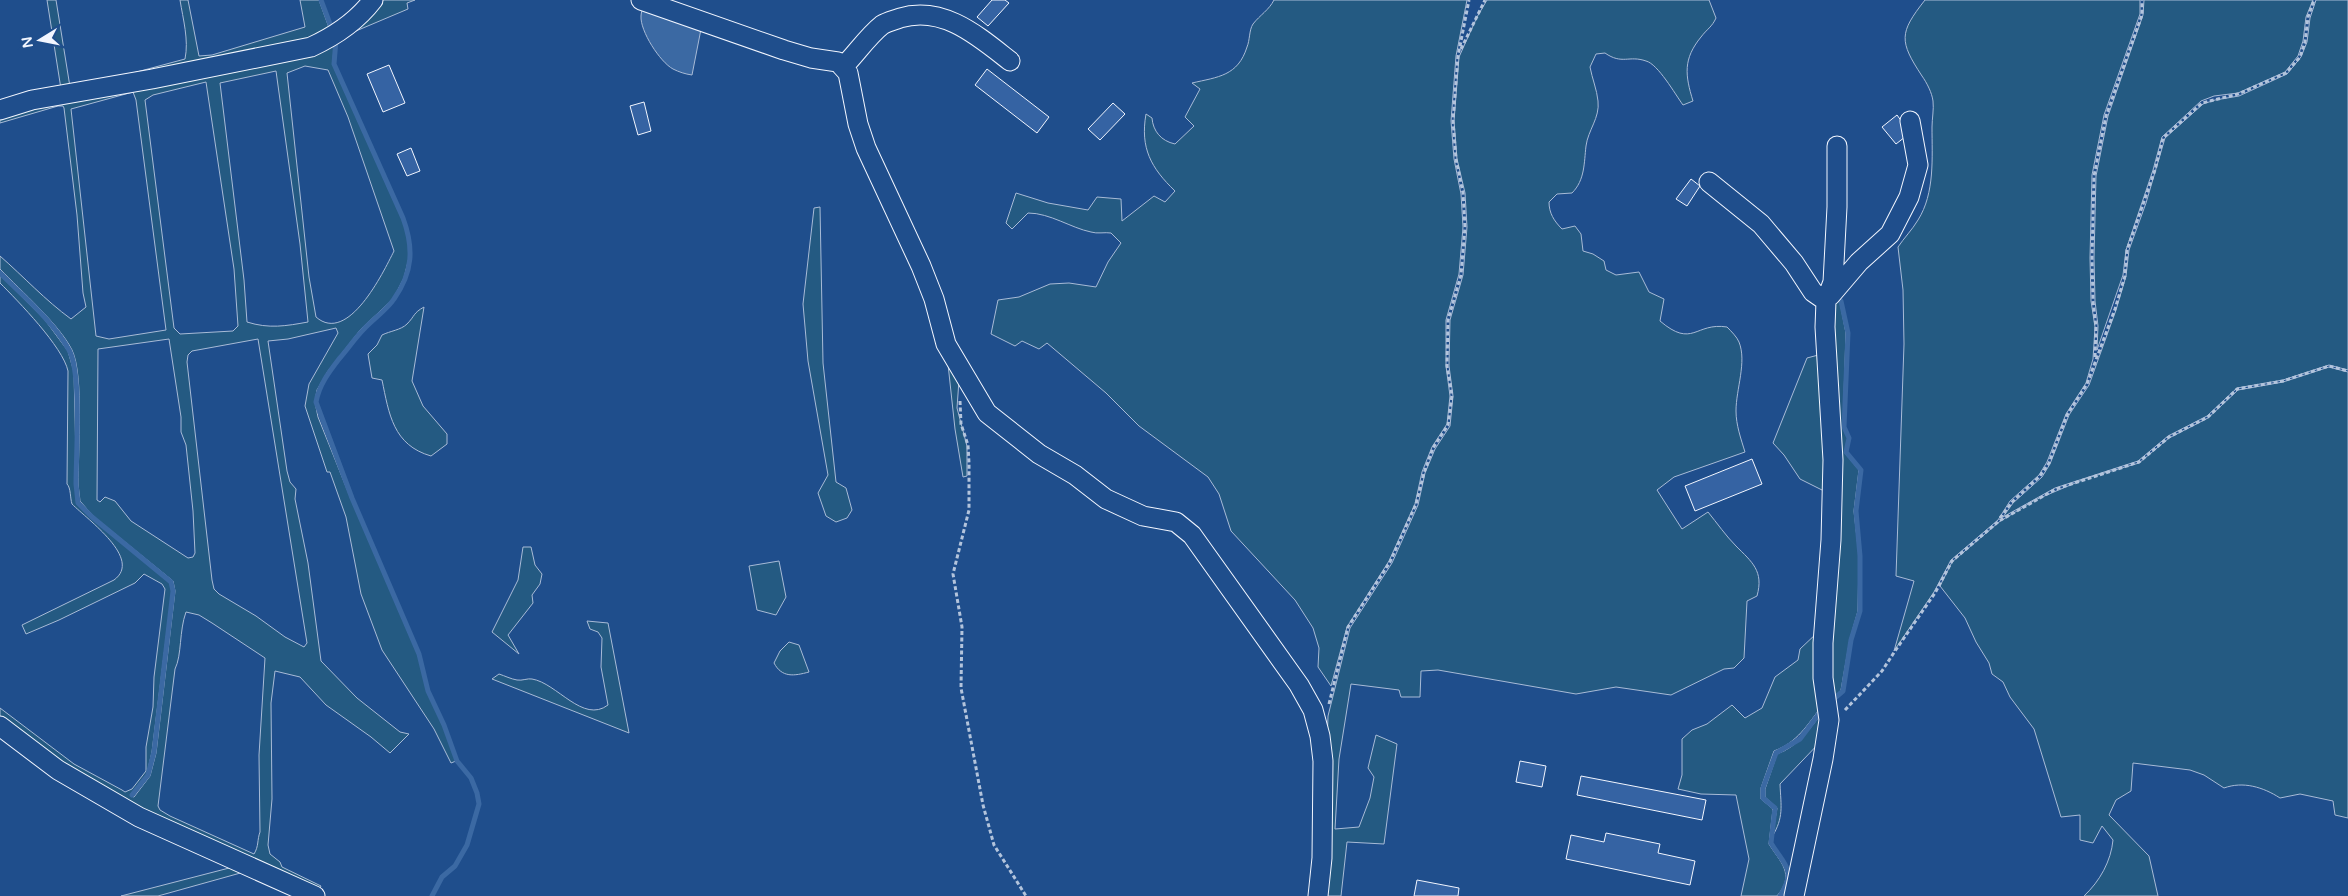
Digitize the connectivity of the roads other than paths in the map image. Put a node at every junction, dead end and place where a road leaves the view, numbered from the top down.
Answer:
1 (373, 0) edge
2 (641, 0) edge
3 (1010, 61) dead end
4 (843, 67) junction
5 (0, 110) edge
6 (1910, 121) dead end
7 (1836, 146) dead end
8 (1709, 182) dead end
9 (1826, 301) junction
10 (0, 726) edge
11 (315, 896) edge
12 (1318, 896) edge
13 (1794, 896) edge

1 - 5 street
2 - 4 street
3 - 4 street
4 - 12 street
6 - 9 street
7 - 9 street
8 - 9 street
9 - 13 street
10 - 11 street

